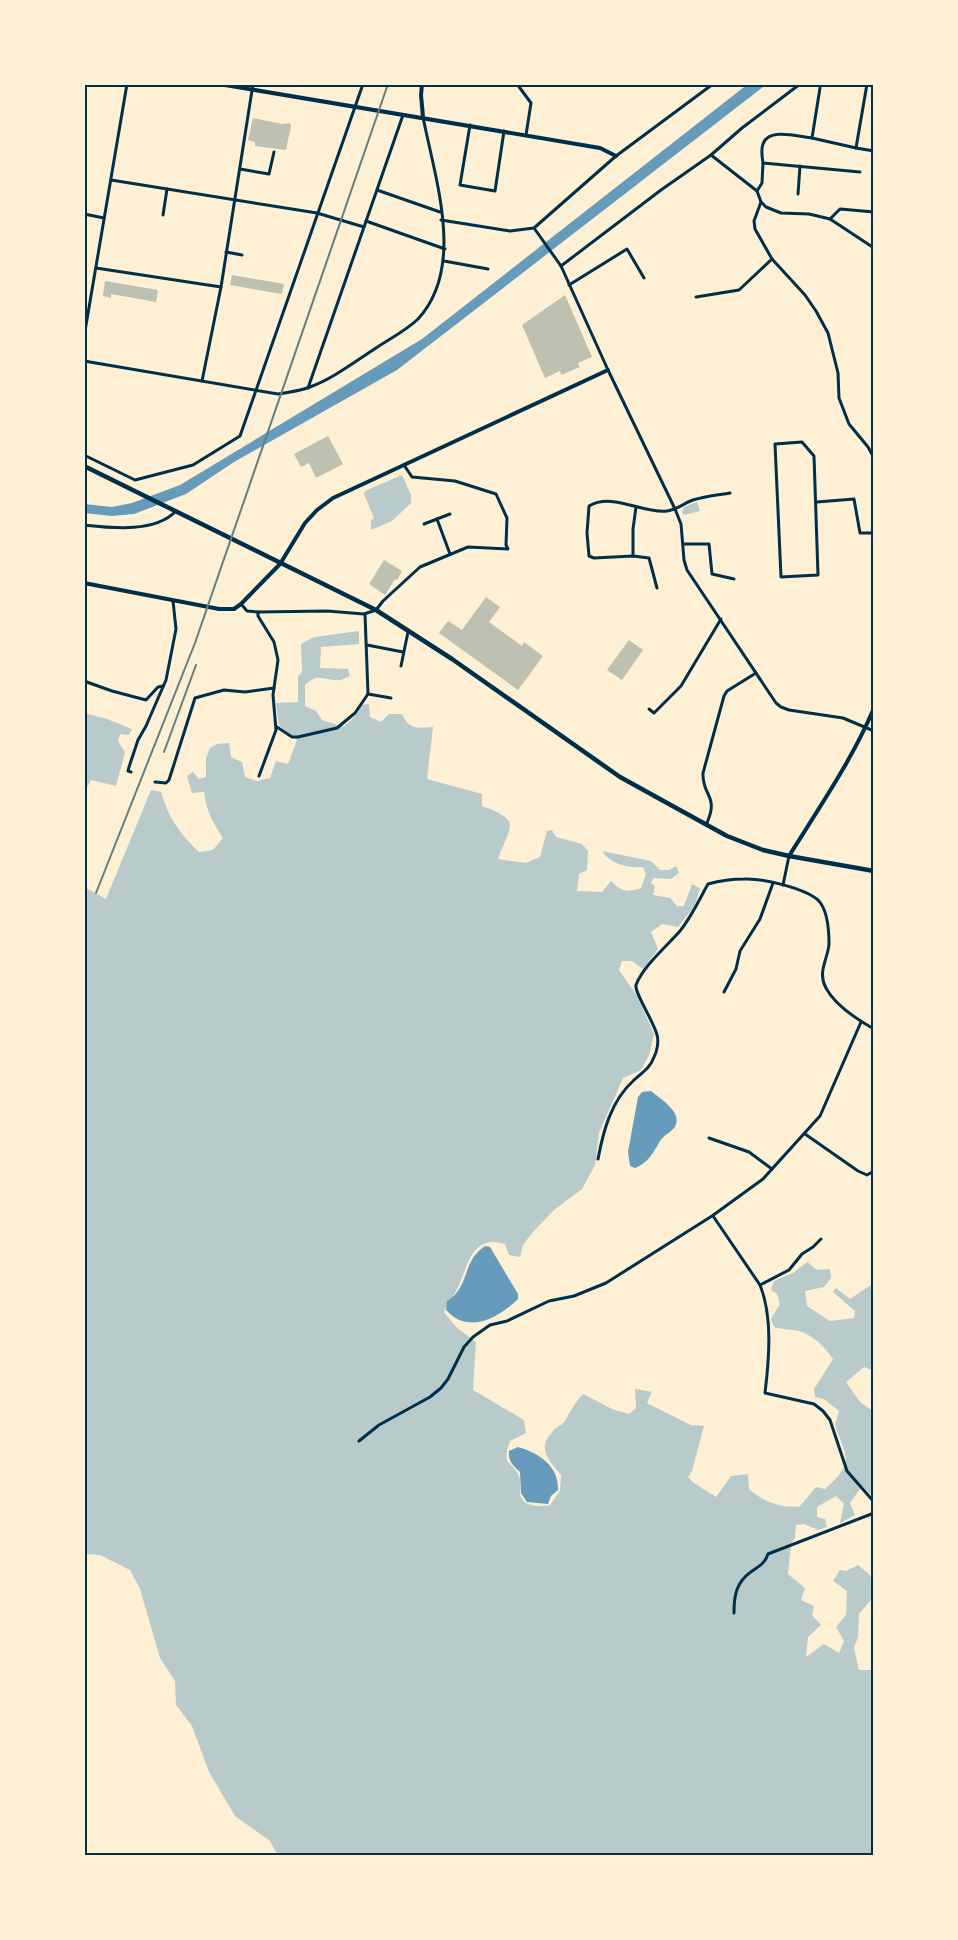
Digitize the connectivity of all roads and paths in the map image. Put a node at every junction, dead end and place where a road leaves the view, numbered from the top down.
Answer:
1 (127, 84) edge
2 (219, 84) edge
3 (254, 84) edge
4 (363, 84) edge
5 (422, 84) edge
6 (517, 84) edge
7 (713, 84) edge
8 (800, 84) edge
9 (867, 84) edge
10 (820, 88) dead end
11 (252, 90) junction
12 (355, 107) junction
13 (403, 115) junction
14 (423, 117) junction
15 (470, 125) junction
16 (504, 131) junction
17 (526, 135) junction
18 (812, 138) junction
19 (856, 148) junction
20 (874, 151) edge
21 (274, 152) dead end
22 (711, 155) junction
23 (616, 156) junction
24 (763, 163) junction
25 (800, 166) junction
26 (240, 169) junction
27 (860, 172) dead end
28 (111, 180) junction
29 (167, 189) junction
30 (377, 190) junction
31 (757, 191) junction
32 (798, 194) dead end
33 (235, 200) junction
34 (761, 202) junction
35 (441, 212) junction
36 (874, 212) edge
37 (317, 213) junction
38 (84, 214) edge
39 (163, 215) dead end
40 (104, 218) junction
41 (830, 219) junction
42 (441, 220) junction
43 (366, 221) junction
44 (364, 227) junction
45 (534, 228) junction
46 (874, 248) edge
47 (445, 249) junction
48 (226, 252) junction
49 (242, 255) dead end
50 (772, 260) junction
51 (444, 261) junction
52 (560, 264) junction
53 (96, 268) junction
54 (488, 269) dead end
55 (644, 278) dead end
56 (569, 285) junction
57 (221, 287) junction
58 (696, 297) dead end
59 (84, 337) edge
60 (84, 361) edge
61 (608, 370) junction
62 (202, 381) junction
63 (308, 388) junction
64 (257, 390) junction
65 (84, 455) edge
66 (874, 458) edge
67 (404, 464) junction
68 (84, 466) edge
69 (730, 493) dead end
70 (714, 496) junction
71 (716, 502) dead end
72 (817, 502) junction
73 (636, 507) junction
74 (675, 509) junction
75 (174, 510) junction
76 (450, 514) dead end
77 (437, 519) junction
78 (423, 524) dead end
79 (84, 525) edge
80 (874, 533) edge
81 (683, 544) junction
82 (450, 554) junction
83 (633, 556) junction
84 (280, 564) junction
85 (735, 579) dead end
86 (84, 584) edge
87 (657, 588) dead end
88 (173, 601) junction
89 (241, 604) junction
90 (376, 610) junction
91 (258, 612) junction
92 (365, 614) junction
93 (721, 619) junction
94 (408, 630) junction
95 (366, 645) junction
96 (403, 652) junction
97 (401, 666) dead end
98 (757, 672) junction
99 (84, 681) edge
100 (163, 686) junction
101 (274, 688) junction
102 (368, 694) junction
103 (391, 698) dead end
104 (874, 708) edge
105 (649, 709) dead end
106 (277, 727) junction
107 (866, 727) junction
108 (874, 731) edge
109 (131, 772) dead end
110 (259, 776) dead end
111 (155, 782) dead end
112 (706, 825) junction
113 (789, 856) junction
114 (874, 871) edge
115 (774, 884) junction
116 (783, 885) junction
117 (724, 992) dead end
118 (861, 1022) junction
119 (874, 1029) edge
120 (805, 1134) junction
121 (709, 1138) dead end
122 (598, 1159) dead end
123 (772, 1168) junction
124 (874, 1170) edge
125 (712, 1216) junction
126 (821, 1239) dead end
127 (760, 1285) junction
128 (359, 1441) dead end
129 (874, 1503) edge
130 (874, 1514) edge
131 (734, 1613) dead end

1 - 28 street
2 - 11 street
3 - 11 street
4 - 12 street
5 - 14 street
6 - 17 street
7 - 23 street
8 - 22 street
9 - 19 street
10 - 18 street
11 - 12 street
11 - 26 street
12 - 13 street
12 - 37 street
13 - 14 street
13 - 30 street
14 - 15 street
14 - 35 street
15 - 16 street
15 - 16 street
16 - 17 street
17 - 23 street
18 - 19 street
18 - 24 street
19 - 20 street
21 - 26 street
22 - 31 street
22 - 52 street
23 - 45 street
24 - 25 street
24 - 31 street
25 - 27 street
25 - 32 street
26 - 33 street
28 - 29 street
28 - 40 street
29 - 33 street
29 - 39 street
30 - 35 street
30 - 43 street
31 - 34 street
33 - 37 street
33 - 48 street
34 - 41 street
34 - 50 street
35 - 42 street
36 - 41 street
37 - 44 street
37 - 64 street
38 - 40 street
40 - 53 street
41 - 46 street
42 - 45 street
42 - 47 street
43 - 44 street
43 - 47 street
44 - 63 street
45 - 52 street
47 - 51 street
48 - 49 street
48 - 57 street
50 - 58 street
50 - 66 street
51 - 54 street
51 - 63 street
52 - 56 street
53 - 57 street
53 - 59 street
55 - 56 street
56 - 61 street
57 - 62 street
60 - 62 street
61 - 67 street
61 - 74 street
62 - 64 street
63 - 64 street
64 - 65 street
67 - 82 street
67 - 84 street
68 - 75 main road
69 - 70 street
70 - 71 street
70 - 74 street
72 - 72 street
72 - 80 street
73 - 74 street
73 - 83 street
73 - 83 street
74 - 81 street
75 - 79 street
75 - 84 main road
76 - 77 street
77 - 78 street
77 - 82 street
81 - 85 street
81 - 93 street
82 - 90 street
83 - 87 street
84 - 89 street
84 - 90 main road
86 - 88 street
88 - 89 street
88 - 100 street
89 - 91 street
90 - 92 street
90 - 94 main road
91 - 92 street
91 - 101 street
92 - 95 street
93 - 98 street
93 - 105 street
94 - 96 street
94 - 112 main road
95 - 96 street
95 - 102 street
96 - 97 street
98 - 107 street
98 - 112 street
99 - 100 street
100 - 109 street
101 - 106 street
101 - 111 street
102 - 103 street
102 - 106 street
104 - 107 street
106 - 110 street
107 - 108 street
107 - 113 street
112 - 113 main road
113 - 114 main road
113 - 116 street
115 - 116 street
115 - 117 street
115 - 122 street
116 - 118 street
118 - 119 street
118 - 120 street
120 - 123 street
120 - 124 street
121 - 123 street
123 - 125 street
125 - 127 street
125 - 128 street
126 - 127 street
127 - 129 street
130 - 131 street

